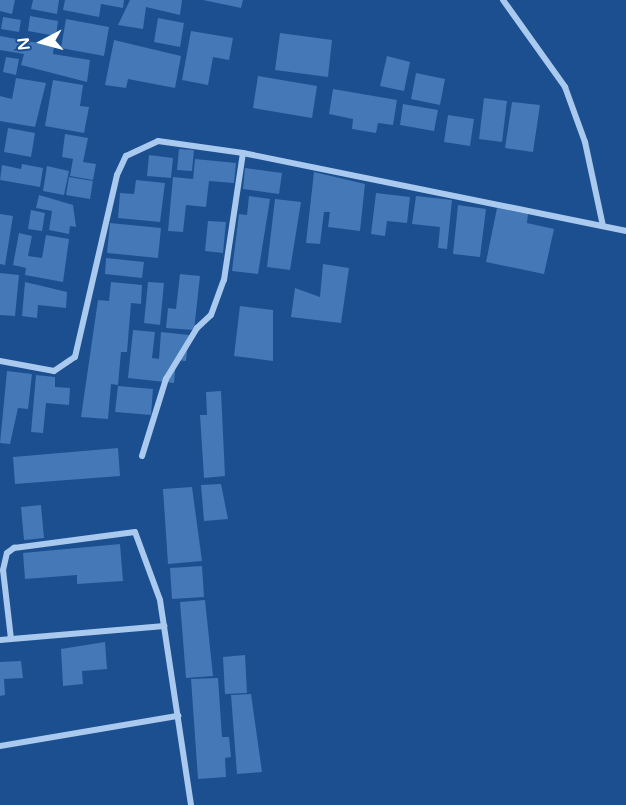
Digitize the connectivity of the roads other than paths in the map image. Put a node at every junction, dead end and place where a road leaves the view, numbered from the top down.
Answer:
1 (503, 0) edge
2 (243, 153) junction
3 (603, 226) junction
4 (626, 231) edge
5 (0, 361) edge
6 (142, 456) dead end
7 (164, 626) junction
8 (11, 639) junction
9 (0, 640) edge
10 (178, 716) junction
11 (0, 746) edge
12 (191, 805) edge

1 - 3 street
2 - 3 street
2 - 5 street
2 - 6 street
3 - 4 street
7 - 8 street
7 - 8 street
7 - 10 street
8 - 9 street
10 - 11 street
10 - 12 street

